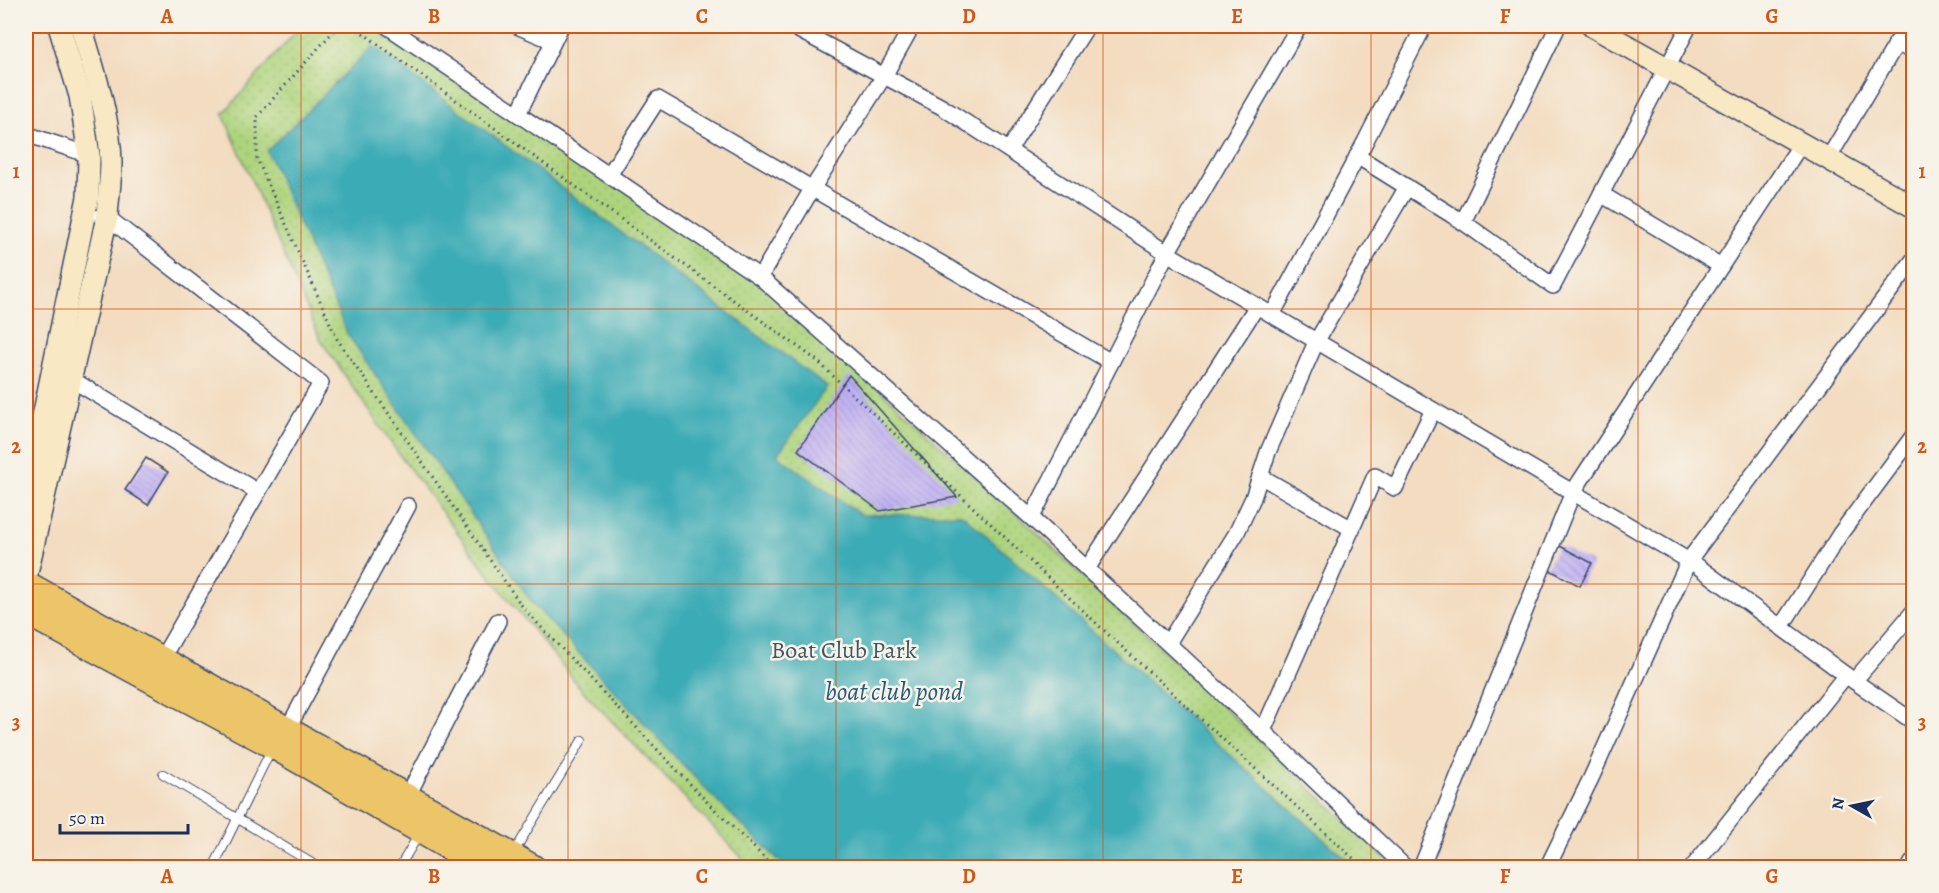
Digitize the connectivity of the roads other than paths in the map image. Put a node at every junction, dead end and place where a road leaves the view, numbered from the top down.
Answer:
1 (59, 26) edge
2 (81, 26) edge
3 (387, 26) edge
4 (518, 26) edge
5 (561, 26) edge
6 (791, 26) edge
7 (912, 26) edge
8 (1087, 26) edge
9 (1299, 26) edge
10 (1424, 26) edge
11 (1558, 26) edge
12 (1592, 26) edge
13 (1689, 26) edge
14 (1906, 26) edge
15 (553, 41) junction
16 (1896, 43) junction
17 (1914, 52) edge
18 (1667, 68) junction
19 (884, 76) junction
20 (518, 114) junction
21 (26, 135) edge
22 (1801, 144) junction
23 (1009, 150) junction
24 (89, 155) junction
25 (1357, 156) junction
26 (1828, 159) junction
27 (609, 175) junction
28 (1407, 187) junction
29 (812, 189) junction
30 (1601, 194) junction
31 (1912, 201) edge
32 (85, 213) junction
33 (107, 218) junction
34 (1462, 222) junction
35 (1167, 253) junction
36 (1914, 259) edge
37 (1721, 266) junction
38 (760, 277) junction
39 (1257, 306) junction
40 (1272, 315) junction
41 (1316, 342) junction
42 (1111, 362) junction
43 (62, 377) junction
44 (1433, 410) junction
45 (1914, 435) edge
46 (1260, 476) junction
47 (258, 492) junction
48 (1573, 492) junction
49 (26, 500) edge
50 (408, 506) dead end
51 (1032, 518) junction
52 (1352, 529) junction
53 (1689, 560) junction
54 (1087, 569) junction
55 (27, 589) edge
56 (1914, 611) edge
57 (498, 621) dead end
58 (1780, 627) junction
59 (1168, 643) junction
60 (161, 660) junction
61 (1850, 678) junction
62 (1914, 722) edge
63 (1263, 731) junction
64 (280, 737) junction
65 (582, 740) dead end
66 (163, 774) dead end
67 (407, 797) junction
68 (237, 818) junction
69 (422, 830) junction
70 (1914, 861) edge
71 (522, 862) edge
72 (213, 867) edge
73 (320, 867) edge
74 (399, 867) edge
75 (487, 867) edge
76 (1406, 867) edge
77 (1421, 867) edge
78 (1547, 867) edge
79 (1692, 867) edge
80 (1909, 867) edge

1 - 24 main road
2 - 33 main road
3 - 20 street
4 - 15 street
5 - 15 street
6 - 19 street
7 - 19 street
8 - 23 street
9 - 35 street
10 - 25 street
11 - 34 street
12 - 18 main road
13 - 18 street
14 - 16 street
15 - 20 street
16 - 17 street
16 - 26 street
18 - 22 main road
18 - 30 street
19 - 23 street
19 - 29 street
20 - 27 street
21 - 24 street
22 - 26 main road
22 - 37 street
23 - 35 street
24 - 32 main road
25 - 28 street
25 - 40 street
26 - 31 main road
27 - 29 street
27 - 38 street
28 - 34 street
28 - 41 street
29 - 38 street
29 - 42 street
30 - 34 street
30 - 37 street
32 - 33 street
32 - 43 main road
33 - 43 main road
33 - 47 street
35 - 39 street
35 - 42 street
36 - 53 street
37 - 48 street
38 - 51 street
39 - 40 street
39 - 54 street
40 - 41 street
41 - 44 street
41 - 46 street
42 - 51 street
43 - 47 street
43 - 49 main road
43 - 55 main road
44 - 48 street
44 - 52 street
45 - 58 street
46 - 52 street
46 - 59 street
47 - 60 street
48 - 53 street
48 - 77 street
50 - 64 street
51 - 54 street
52 - 63 street
53 - 58 street
53 - 78 street
54 - 59 street
55 - 60 highway
55 - 64 highway
56 - 61 street
57 - 67 street
58 - 61 street
59 - 63 street
60 - 64 highway
61 - 62 street
61 - 79 street
63 - 76 street
64 - 67 highway
64 - 68 lane
64 - 69 highway
65 - 71 lane
66 - 68 lane
67 - 71 highway
68 - 72 lane
68 - 73 lane
69 - 74 lane
69 - 75 highway
70 - 80 street

